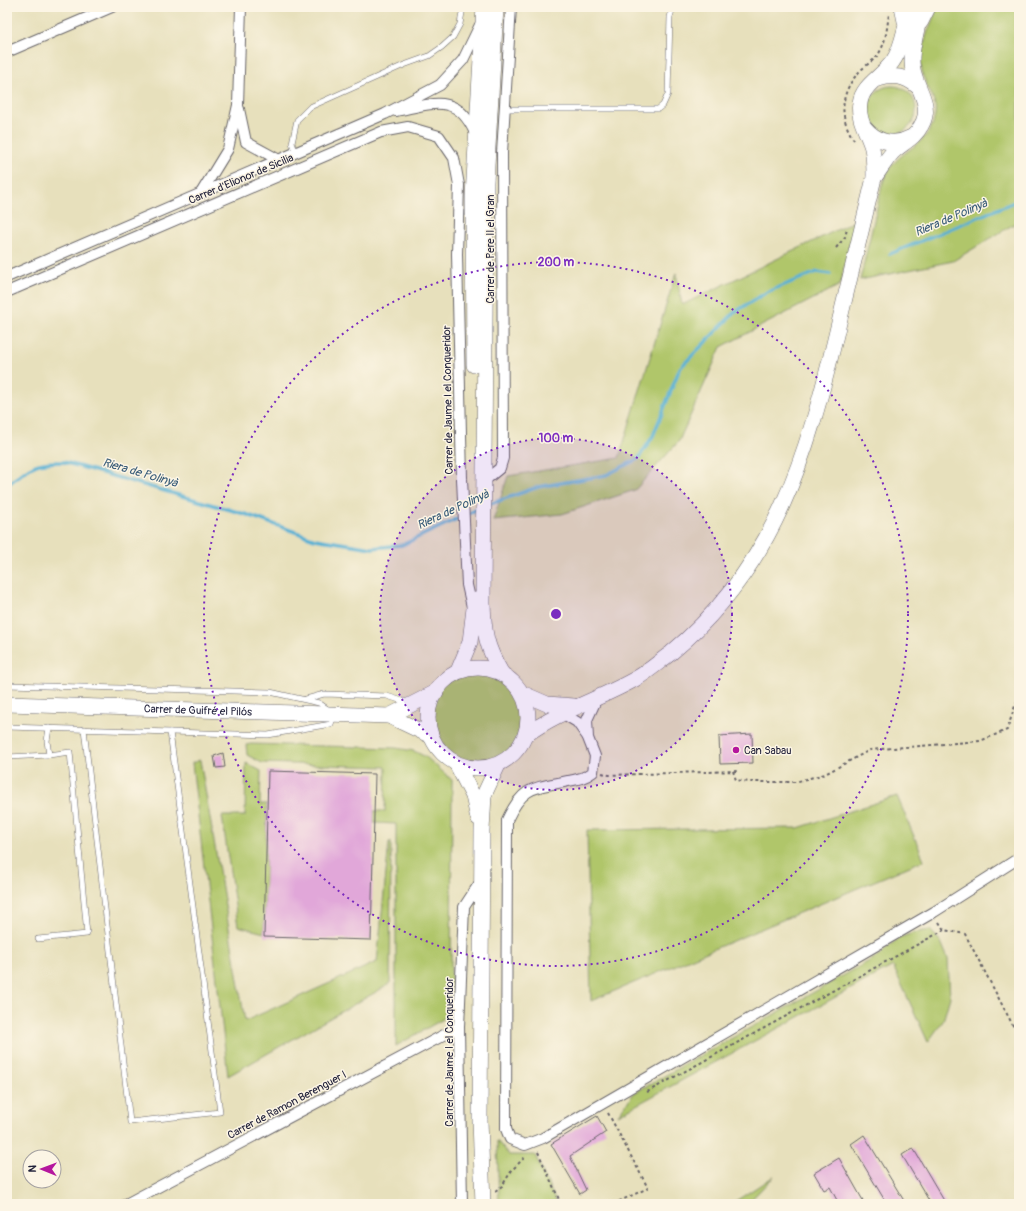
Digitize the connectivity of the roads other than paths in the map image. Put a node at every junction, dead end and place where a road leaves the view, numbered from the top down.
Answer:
1 (112, 7) edge
2 (241, 7) edge
3 (463, 7) edge
4 (496, 7) edge
5 (511, 7) edge
6 (673, 7) edge
7 (483, 12) edge
8 (915, 12) edge
9 (7, 52) edge
10 (878, 79) junction
11 (917, 86) junction
12 (238, 105) junction
13 (504, 109) junction
14 (385, 114) junction
15 (863, 125) junction
16 (476, 136) junction
17 (913, 136) junction
18 (296, 153) junction
19 (279, 160) junction
20 (874, 178) junction
21 (459, 185) joint
22 (201, 193) junction
23 (7, 277) edge
24 (7, 292) edge
25 (481, 490) junction
26 (480, 520) junction
27 (473, 614) junction
28 (458, 671) junction
29 (502, 672) junction
30 (7, 685) edge
31 (436, 692) junction
32 (524, 694) junction
33 (597, 698) junction
34 (305, 699) junction
35 (7, 704) edge
36 (411, 704) junction
37 (569, 710) junction
38 (335, 714) junction
39 (389, 716) junction
40 (7, 727) edge
41 (48, 728) junction
42 (84, 729) junction
43 (170, 732) junction
44 (526, 735) junction
45 (431, 736) junction
46 (588, 738) junction
47 (49, 755) junction
48 (7, 757) edge
49 (456, 763) junction
50 (498, 766) junction
51 (482, 830) junction
52 (1019, 858) edge
53 (481, 881) junction
54 (38, 939) dead end
55 (459, 1027) junction
56 (483, 1202) edge
57 (126, 1204) edge
58 (462, 1204) edge

1 - 9 street
2 - 12 street
3 - 18 lane
4 - 25 main road
5 - 13 street, Carrer de Pere II el Gran
6 - 13 lane
7 - 14 street, Carrer d'Elionor de Sicilia
7 - 16 main road
8 - 10 main road
8 - 11 main road
10 - 11 main road
10 - 15 main road
11 - 17 main road
12 - 19 street
12 - 22 street
13 - 25 street, Carrer de Pere II el Gran
14 - 16 street, Carrer d'Elionor de Sicilia
14 - 18 street, Carrer d'Elionor de Sicilia
15 - 17 main road
15 - 20 main road
16 - 25 main road
17 - 20 main road
18 - 19 street, Carrer d'Elionor de Sicilia
19 - 22 street, Carrer d'Elionor de Sicilia
20 - 33 main road
21 - 24 street, Carrer d'Elionor de Sicilia
21 - 27 street, Carrer de Jaume I el Conqueridor
22 - 23 street, Carrer d'Elionor de Sicilia
25 - 26 main road
26 - 27 main road
26 - 29 main road
27 - 28 main road
28 - 29 main road
28 - 31 main road
29 - 32 main road
30 - 34 lane
31 - 36 main road
31 - 45 main road
32 - 37 main road
32 - 44 main road
33 - 37 main road
33 - 46 street
34 - 36 lane
34 - 38 lane
35 - 38 main road, Carrer de Guifré el Pilós
36 - 39 main road
37 - 44 main road
37 - 46 street
38 - 39 main road, Carrer de Guifré el Pilós
38 - 43 lane
39 - 45 main road, Carrer de Guifré el Pilós
40 - 41 lane
41 - 42 lane
41 - 47 lane
42 - 43 lane
42 - 43 lane
44 - 50 main road
45 - 49 main road
46 - 52 street
47 - 48 lane
47 - 54 lane
49 - 50 main road
49 - 51 main road
50 - 51 main road
51 - 53 main road
53 - 55 street, Carrer de Jaume I el Conqueridor
53 - 56 main road
55 - 57 street, Carrer de Ramon Berenguer I
55 - 58 street, Carrer de Jaume I el Conqueridor

